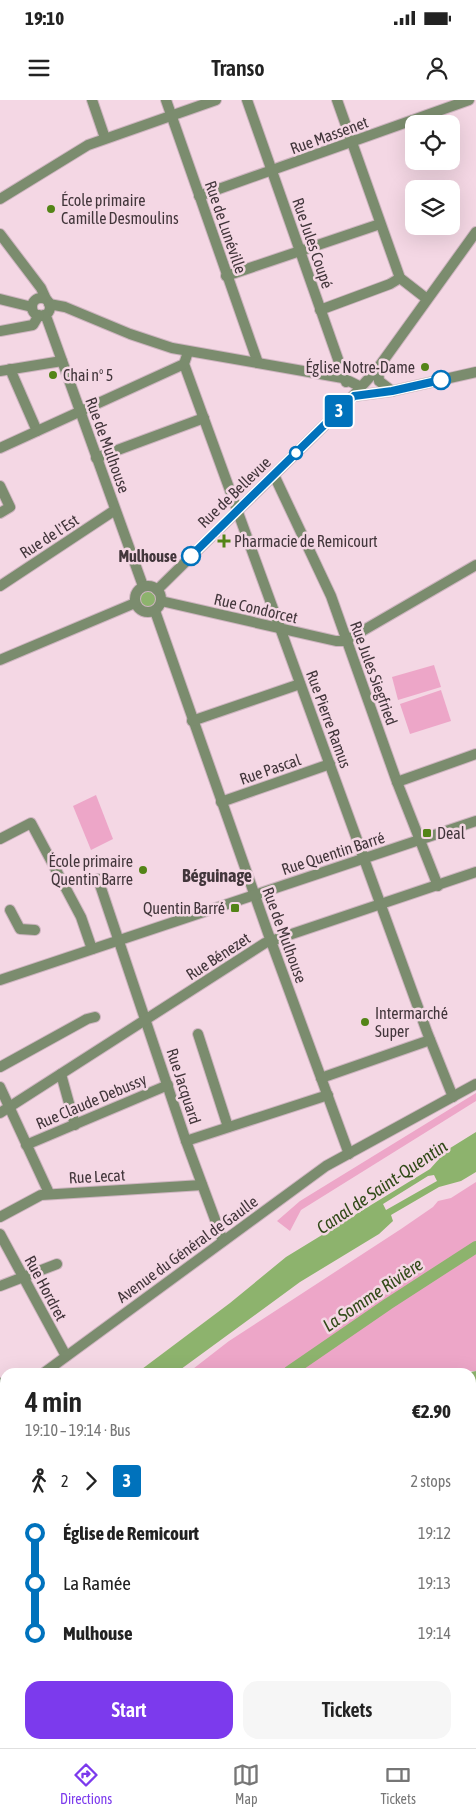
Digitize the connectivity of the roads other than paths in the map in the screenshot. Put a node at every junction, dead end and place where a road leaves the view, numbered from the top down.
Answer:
1 (92, 100) edge
2 (166, 100) edge
3 (216, 100) edge
4 (247, 100) edge
5 (337, 100) edge
6 (469, 100) edge
7 (172, 115) junction
8 (104, 138) junction
9 (352, 143) junction
10 (272, 171) junction
11 (199, 196) junction
12 (0, 199) edge
13 (380, 224) junction
14 (476, 232) edge
15 (0, 234) edge
16 (300, 251) junction
17 (226, 276) junction
18 (400, 278) junction
19 (0, 299) edge
20 (427, 299) junction
21 (41, 307) junction
22 (320, 310) junction
23 (0, 332) edge
24 (188, 352) junction
25 (62, 361) junction
26 (258, 363) junction
27 (184, 364) junction
28 (378, 368) junction
29 (5, 370) edge
30 (476, 372) edge
31 (344, 378) junction
32 (361, 387) junction
33 (392, 391) junction
34 (354, 396) junction
35 (79, 412) junction
36 (204, 418) junction
37 (37, 431) junction
38 (0, 448) edge
39 (96, 458) junction
40 (274, 475) junction
41 (0, 486) edge
42 (115, 510) junction
43 (238, 510) junction
44 (0, 513) edge
45 (476, 565) edge
46 (0, 586) edge
47 (143, 586) junction
48 (157, 590) junction
49 (161, 601) junction
50 (135, 603) junction
51 (155, 611) junction
52 (280, 629) junction
53 (345, 641) junction
54 (0, 660) edge
55 (300, 684) junction
56 (192, 721) junction
57 (476, 754) edge
58 (330, 764) junction
59 (397, 782) junction
60 (221, 802) junction
61 (476, 821) edge
62 (0, 839) edge
63 (420, 841) junction
64 (364, 859) junction
65 (476, 872) edge
66 (98, 879) dead end
67 (438, 886) junction
68 (255, 895) junction
69 (381, 906) junction
70 (10, 910) dead end
71 (35, 930) dead end
72 (120, 940) junction
73 (271, 942) junction
74 (92, 949) junction
75 (0, 980) edge
76 (95, 1017) dead end
77 (146, 1020) junction
78 (198, 1034) dead end
79 (430, 1040) junction
80 (0, 1067) edge
81 (61, 1074) junction
82 (321, 1078) junction
83 (476, 1084) edge
84 (168, 1085) junction
85 (0, 1087) edge
86 (328, 1095) junction
87 (453, 1097) junction
88 (4, 1110) edge
89 (75, 1125) junction
90 (228, 1127) junction
91 (186, 1141) junction
92 (26, 1145) junction
93 (349, 1154) junction
94 (202, 1185) junction
95 (49, 1194) junction
96 (0, 1217) edge
97 (0, 1234) edge
98 (223, 1240) junction
99 (56, 1264) dead end
100 (24, 1277) junction
101 (0, 1286) edge
102 (66, 1356) junction
103 (50, 1368) edge

1 - 8 street
2 - 7 street, Rue de Lunéville
3 - 7 street
4 - 10 street, Rue Jules Coupé
5 - 9 street
6 - 9 street, Rue Massenet
7 - 8 street
7 - 11 street, Rue de Lunéville
8 - 12 street
9 - 10 street, Rue Massenet
9 - 13 street
10 - 11 street, Rue Massenet
10 - 16 street, Rue Jules Coupé
11 - 17 street, Rue de Lunéville
13 - 16 street
13 - 18 street
14 - 20 street, Rue de Bellevue
15 - 21 street, Rue de Mulhouse
16 - 17 street
16 - 22 street, Rue Jules Coupé
17 - 26 street, Rue de Lunéville
18 - 20 street
18 - 22 street
19 - 21 street
20 - 28 street, Rue de Bellevue
21 - 23 street
21 - 24 street
21 - 25 street, Rue de Mulhouse
22 - 31 street, Rue Jules Coupé
24 - 26 street
24 - 27 street
25 - 29 street
25 - 35 street, Rue de Mulhouse
26 - 31 street
27 - 35 street
27 - 36 street, Rue Pierre Ramus
28 - 32 street, Rue de Bellevue
28 - 33 street
29 - 37 street
30 - 33 street
31 - 32 street
31 - 34 street, Rue Jules Coupé
32 - 34 street, Rue de Bellevue
33 - 34 street
34 - 40 street, Rue de Bellevue
35 - 37 street
35 - 39 street, Rue de Mulhouse
36 - 39 street
36 - 43 street, Rue Pierre Ramus
37 - 38 street
39 - 42 street, Rue de Mulhouse
40 - 43 street, Rue de Bellevue
40 - 53 street, Rue Jules Siegfried
41 - 44 street
42 - 46 street, Rue de l'Est
42 - 47 street, Rue de Mulhouse
43 - 48 street, Rue de Bellevue
43 - 52 street, Rue Pierre Ramus
45 - 53 street
47 - 48 street
47 - 50 street
48 - 49 street
49 - 51 street
49 - 52 street, Rue Condorcet
50 - 51 street
50 - 54 street
51 - 56 street, Rue de Mulhouse
52 - 53 street, Rue Condorcet
52 - 55 street, Rue Pierre Ramus
53 - 59 street, Rue Jules Siegfried
55 - 56 street
55 - 58 street, Rue Pierre Ramus
56 - 60 street, Rue de Mulhouse
57 - 59 street
58 - 60 street, Rue Pascal
58 - 64 street, Rue Pierre Ramus
59 - 63 street, Rue Jules Siegfried
60 - 68 street, Rue de Mulhouse
61 - 63 street, Rue Quentin Barré
62 - 74 street
63 - 64 street, Rue Quentin Barré
63 - 67 street, Rue Jules Siegfried
64 - 68 street, Rue Quentin Barré
64 - 69 street, Rue Pierre Ramus
65 - 67 street, Rue Bénezet
66 - 72 street, Rue Jacquard
67 - 69 street, Rue Bénezet
68 - 72 street, Rue Quentin Barré
68 - 73 street, Rue de Mulhouse
69 - 73 street, Rue Bénezet
69 - 79 street, Rue Pierre Ramus
70 - 71 street
72 - 74 street, Rue Quentin Barré
72 - 77 street, Rue Jacquard
73 - 77 street, Rue Bénezet
73 - 82 street, Rue de Mulhouse
74 - 75 street, Rue Quentin Barré
76 - 80 street
77 - 81 street, Rue Bénezet
77 - 84 street, Rue Jacquard
78 - 90 street
79 - 82 street
79 - 87 street, Rue Pierre Ramus
81 - 88 street, Rue Bénezet
81 - 89 street
82 - 86 street, Rue de Mulhouse
83 - 87 street, Avenue du Général de Gaulle
84 - 89 street, Rue Claude Debussy
84 - 91 street, Rue Jacquard
85 - 88 street
86 - 90 street
86 - 93 street, Rue de Mulhouse
87 - 93 street, Avenue du Général de Gaulle
88 - 92 street
89 - 92 street, Rue Claude Debussy
90 - 91 street
91 - 94 street, Rue Jacquard
92 - 95 street
93 - 98 street, Avenue du Général de Gaulle
94 - 95 street, Rue Lecat
94 - 98 street, Rue Jacquard
95 - 96 street, Rue Lecat
97 - 100 street, Rue Hordret
98 - 102 street, Avenue du Général de Gaulle
99 - 100 street
100 - 101 street
100 - 102 street, Rue Hordret
102 - 103 street, Avenue du Général de Gaulle

